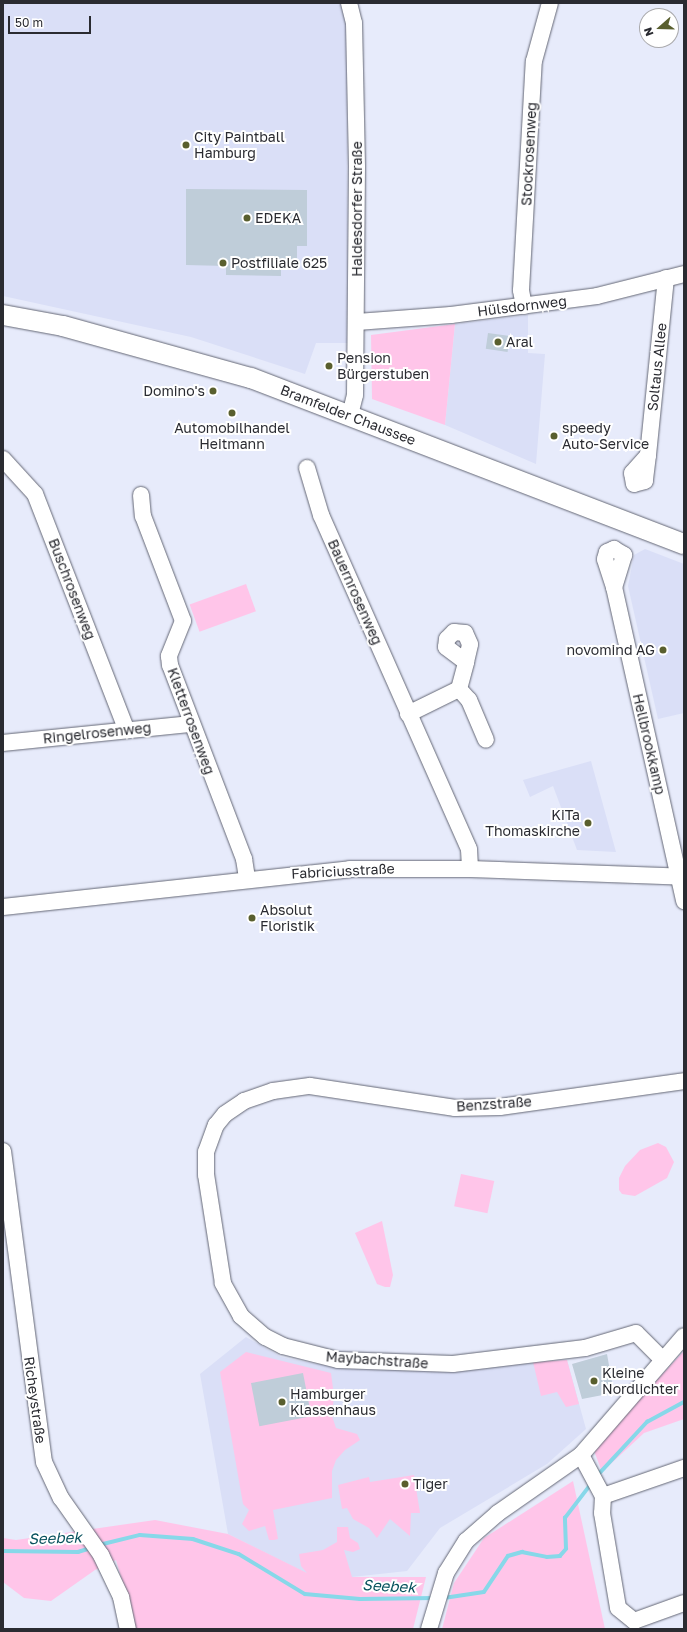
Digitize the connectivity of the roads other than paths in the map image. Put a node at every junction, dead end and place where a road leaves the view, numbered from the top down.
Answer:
1 (349, 3) edge
2 (550, 3) edge
3 (684, 274) edge
4 (666, 278) junction
5 (524, 306) junction
6 (3, 316) edge
7 (357, 322) junction
8 (350, 415) junction
9 (648, 455) dead end
10 (3, 459) edge
11 (306, 468) dead end
12 (141, 495) dead end
13 (684, 544) edge
14 (614, 587) dead end
15 (466, 662) dead end
16 (460, 689) junction
17 (408, 714) junction
18 (191, 724) junction
19 (126, 729) junction
20 (486, 740) dead end
21 (3, 744) edge
22 (470, 869) junction
23 (681, 877) edge
24 (247, 878) junction
25 (684, 901) edge
26 (3, 908) edge
27 (684, 1081) edge
28 (256, 1095) joint
29 (3, 1151) edge
30 (684, 1336) edge
31 (663, 1360) junction
32 (581, 1455) junction
33 (684, 1468) edge
34 (598, 1485) junction
35 (684, 1603) edge
36 (128, 1629) edge
37 (429, 1629) edge

1 - 7 street, Haldesdorfer Straße
2 - 5 street, Stockrosenweg
3 - 4 street, Hülsdornweg
4 - 5 street, Hülsdornweg
4 - 9 street, Soltaus Allee
5 - 7 street, Hülsdornweg
6 - 8 main road, Bramfelder Chaussee
7 - 8 street, Haldesdorfer Straße
8 - 13 main road, Bramfelder Chaussee
10 - 19 street, Buschrosenweg
11 - 17 street, Bauernrosenweg
12 - 18 street, Kletterrosenweg
14 - 23 street, Hellbrookkamp
15 - 16 street
16 - 17 street
16 - 20 street
17 - 22 street, Bauernrosenweg
18 - 19 street, Ringelrosenweg
18 - 24 street, Kletterrosenweg
19 - 21 street, Ringelrosenweg
22 - 23 street, Fabriciusstraße
22 - 24 street, Fabriciusstraße
23 - 25 street, Hellbrookkamp
24 - 26 street, Fabriciusstraße
27 - 28 street, Benzstraße
28 - 31 street, Maybachstraße
29 - 36 street, Richeystraße
30 - 31 street
31 - 32 street
32 - 34 street
32 - 37 street
33 - 34 street
34 - 35 street

